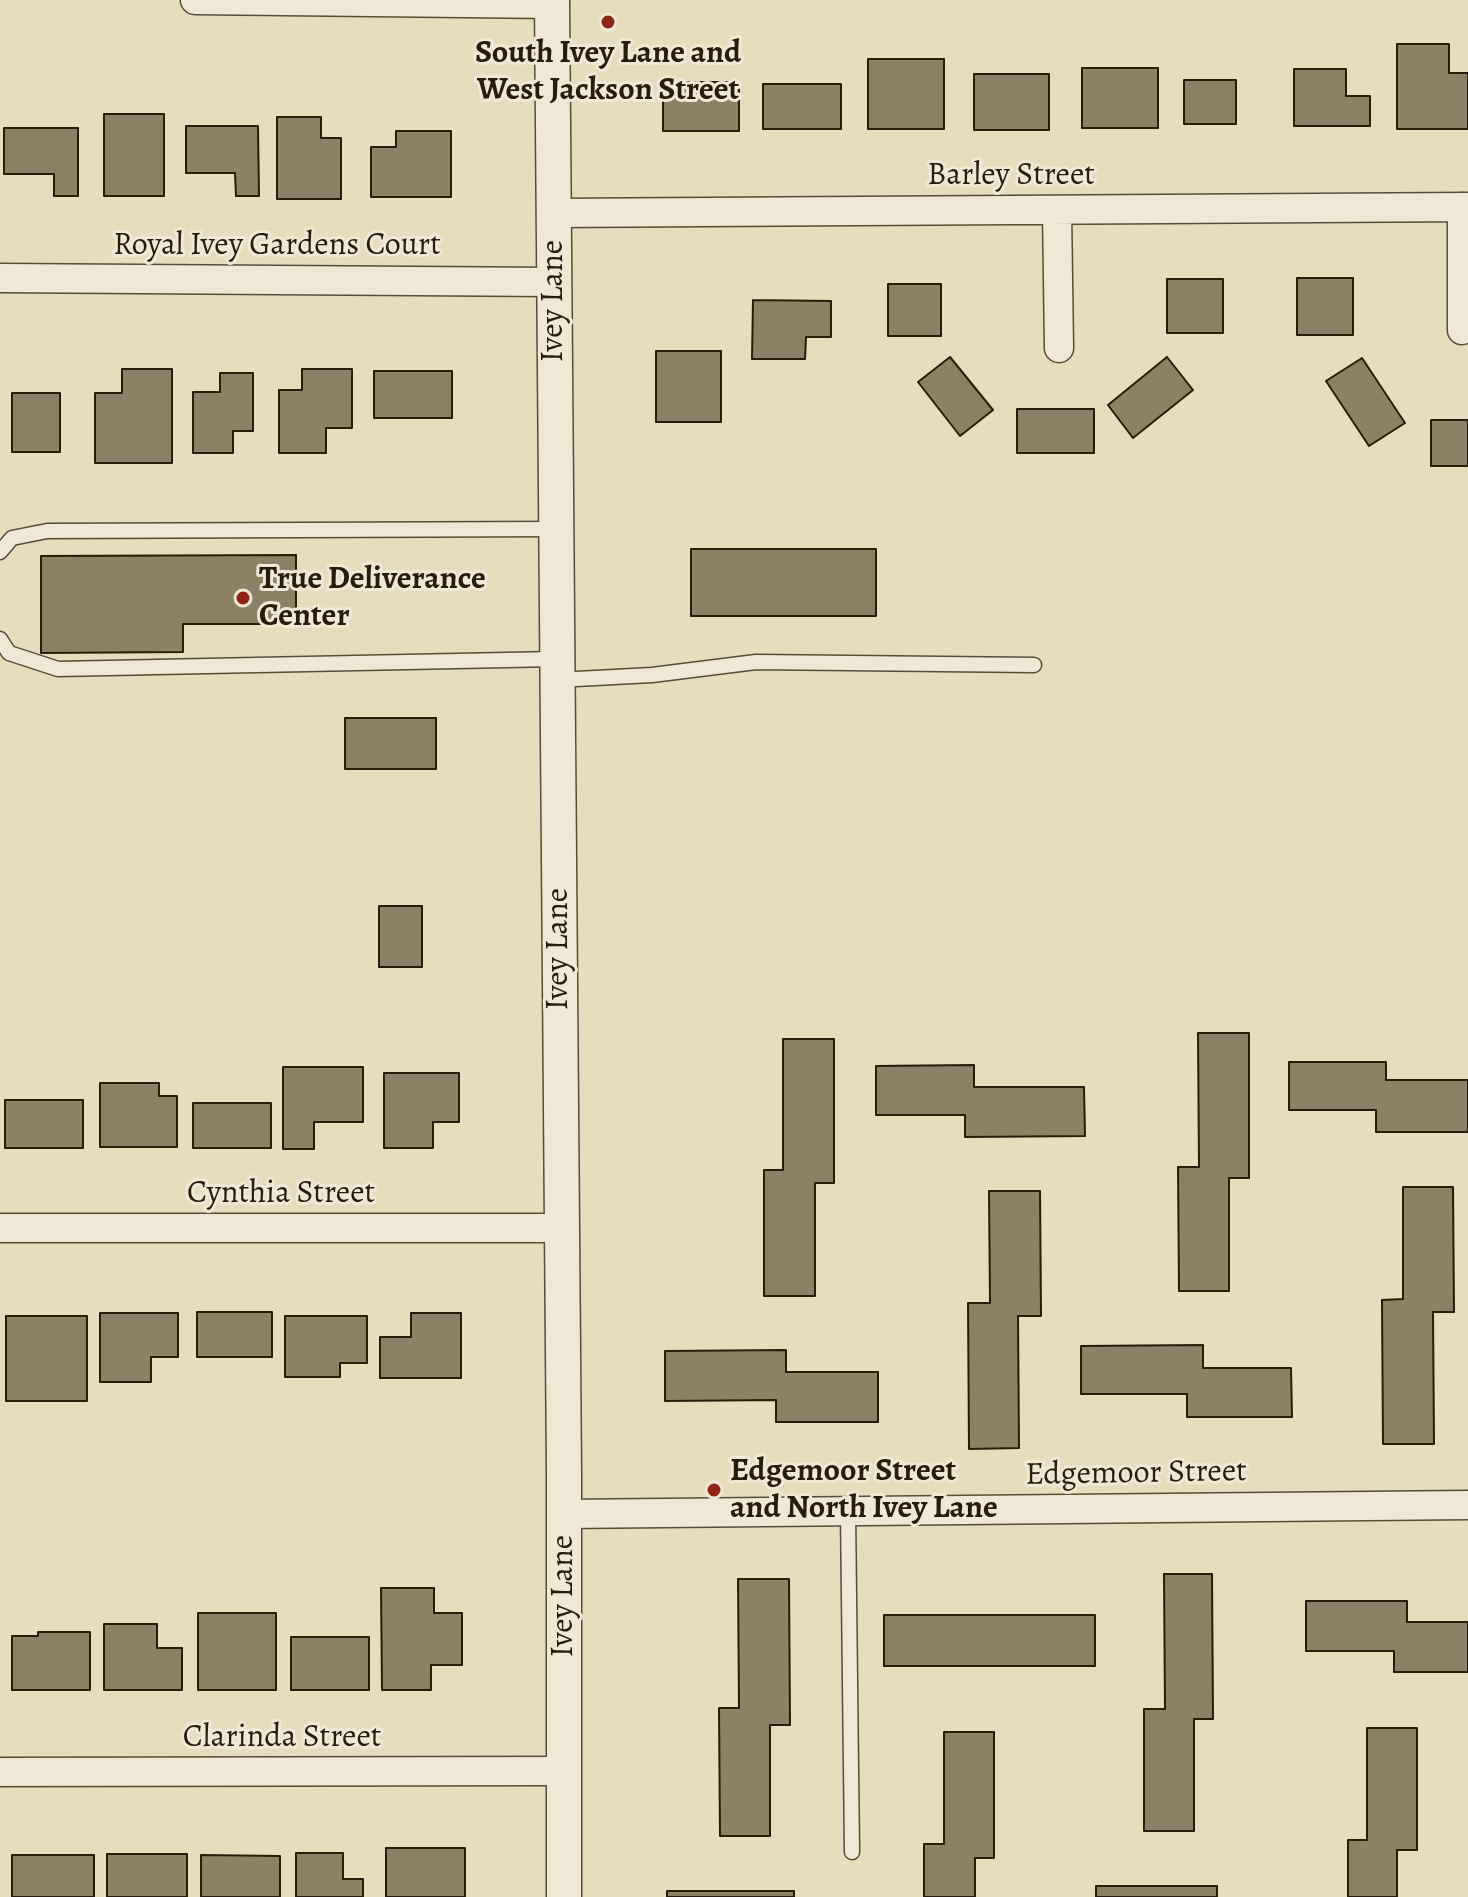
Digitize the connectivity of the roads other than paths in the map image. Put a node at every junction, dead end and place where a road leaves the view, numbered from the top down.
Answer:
1 (195, 0) edge
2 (552, 2) edge
3 (1465, 207) edge
4 (1057, 210) junction
5 (554, 213) junction
6 (0, 278) edge
7 (554, 282) junction
8 (1462, 330) dead end
9 (1059, 348) dead end
10 (555, 529) junction
11 (0, 552) edge
12 (0, 639) edge
13 (1034, 665) dead end
14 (556, 670) junction
15 (0, 1228) edge
16 (562, 1228) junction
17 (1468, 1505) edge
18 (848, 1511) junction
19 (564, 1514) junction
20 (565, 1771) junction
21 (0, 1772) edge
22 (852, 1852) dead end
23 (564, 1897) edge

1 - 2 street
2 - 5 street, Ivey Lane
3 - 4 street, Barley Street
3 - 8 street
4 - 5 street, Barley Street
4 - 9 street
5 - 7 street, Ivey Lane
6 - 7 street, Royal Ivey Gardens Court
7 - 10 street, Ivey Lane
10 - 11 lane
10 - 14 street, Ivey Lane
12 - 14 lane
13 - 14 lane
14 - 16 street, Ivey Lane
15 - 16 street, Cynthia Street
16 - 19 street, Ivey Lane
17 - 18 street, Edgemoor Street
18 - 19 street, Edgemoor Street
18 - 22 lane
19 - 20 street, Ivey Lane
20 - 21 street, Clarinda Street
20 - 23 street, Ivey Lane

